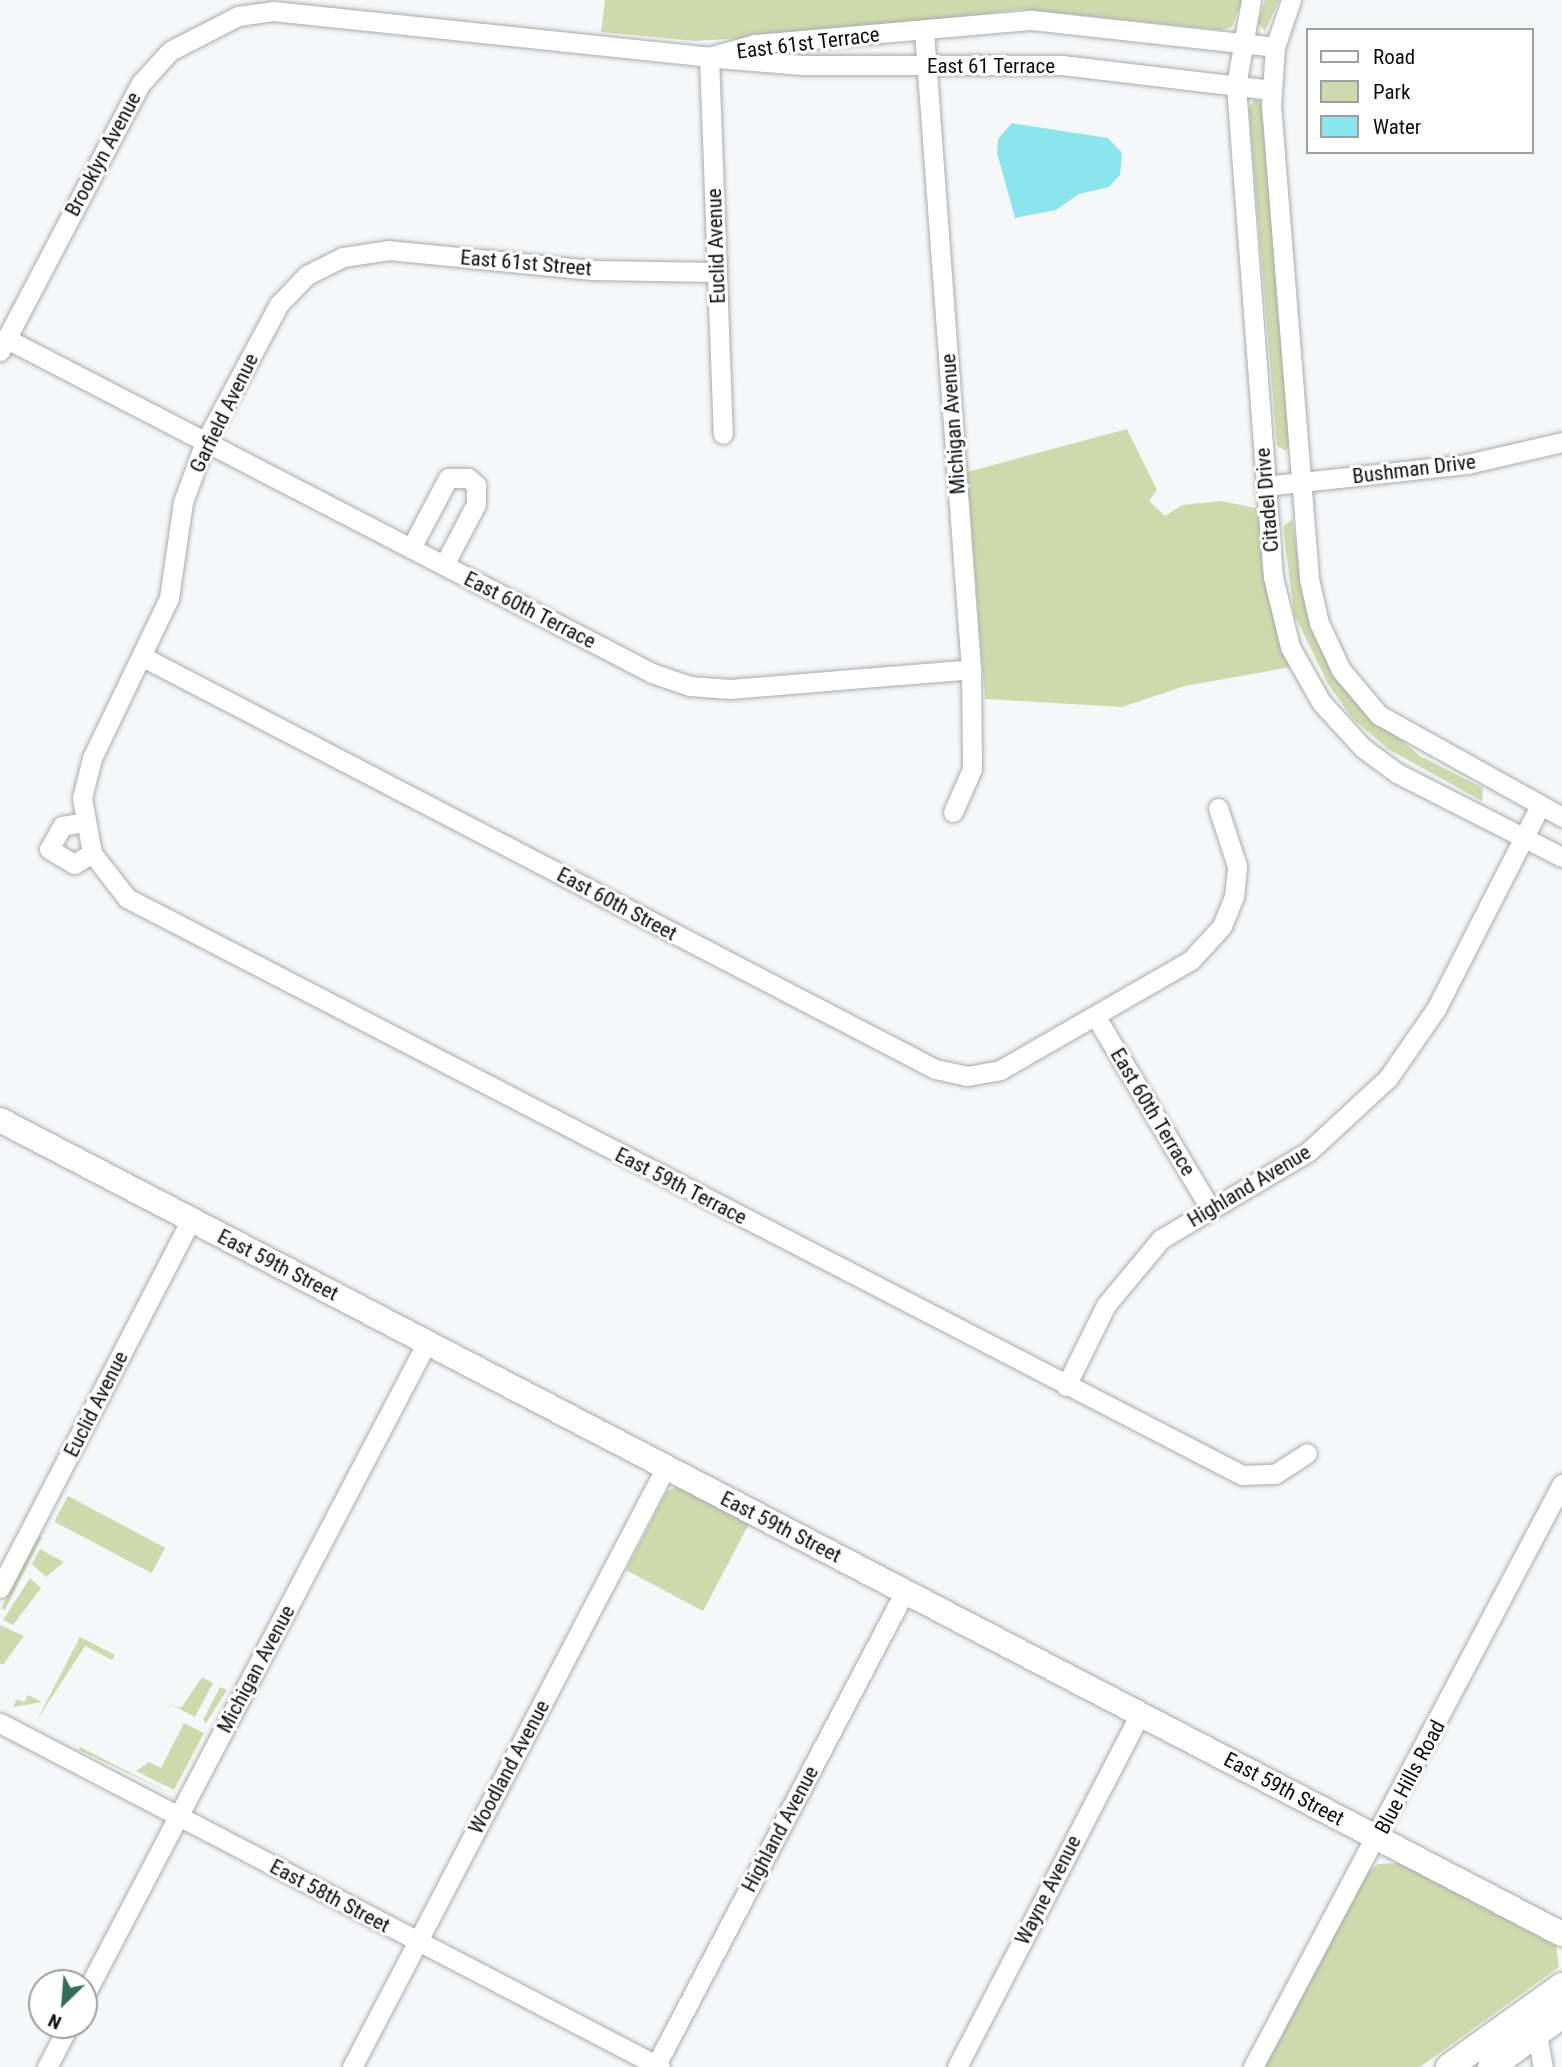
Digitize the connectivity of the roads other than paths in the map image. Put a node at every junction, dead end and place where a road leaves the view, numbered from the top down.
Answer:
1 (1251, 0) edge
2 (1291, 0) edge
3 (258, 13) joint
4 (924, 31) junction
5 (1241, 40) junction
6 (1275, 47) junction
7 (709, 57) junction
8 (927, 66) junction
9 (1236, 86) junction
10 (1272, 90) junction
11 (338, 259) joint
12 (717, 272) junction
13 (3, 344) edge
14 (723, 434) dead end
15 (205, 442) junction
16 (1562, 442) edge
17 (1301, 481) junction
18 (1265, 486) junction
19 (411, 548) junction
20 (444, 565) junction
21 (143, 657) junction
22 (971, 669) junction
23 (1540, 806) junction
24 (1218, 808) dead end
25 (953, 812) dead end
26 (1562, 817) edge
27 (85, 827) junction
28 (1524, 837) junction
29 (92, 853) junction
30 (1562, 857) edge
31 (1096, 1017) junction
32 (0, 1120) edge
33 (1210, 1208) junction
34 (191, 1220) junction
35 (427, 1342) junction
36 (1066, 1385) junction
37 (1307, 1453) dead end
38 (666, 1467) junction
39 (1562, 1484) edge
40 (0, 1588) edge
41 (905, 1591) junction
42 (1140, 1713) junction
43 (0, 1723) edge
44 (178, 1816) junction
45 (1377, 1837) junction
46 (1562, 1934) edge
47 (417, 1941) junction
48 (98, 1969) edge
49 (1562, 1986) edge
50 (1562, 2015) edge
51 (1536, 2034) junction
52 (62, 2039) edge
53 (657, 2066) edge
54 (47, 2067) edge
55 (352, 2067) edge
56 (957, 2067) edge
57 (1253, 2067) edge
58 (1449, 2067) edge
59 (1491, 2067) edge
60 (1543, 2067) edge

1 - 5 street, Citadel Drive
2 - 6 street, Citadel Drive
3 - 7 street, East 61st Terrace
3 - 13 street, Brooklyn Avenue
4 - 5 street, East 61st Terrace
4 - 7 street, East 61st Terrace
4 - 8 street, Michigan Avenue
5 - 6 street, East 61st Terrace
5 - 9 street, Citadel Drive
6 - 10 street, Citadel Drive
7 - 8 street, East 61 Terrace
7 - 12 street, Euclid Avenue
8 - 9 street, East 61 Terrace
8 - 22 street, Michigan Avenue
9 - 10 street, East 61 Terrace
9 - 18 street, Citadel Drive
10 - 17 street, Citadel Drive
11 - 12 street, East 61st Street
11 - 15 street, Garfield Avenue
12 - 14 street, Euclid Avenue
13 - 15 street
15 - 19 street
15 - 21 street, Garfield Avenue
16 - 17 street, Bushman Drive
17 - 18 street, Bushman Drive
17 - 23 street, Citadel Drive
18 - 28 street, Citadel Drive
19 - 20 street
19 - 20 street, East 60th Terrace
20 - 22 street, East 60th Terrace
21 - 27 street, Garfield Avenue
21 - 31 street, East 60th Street
22 - 25 street, Michigan Avenue
23 - 26 street, Citadel Drive
23 - 28 street, Highland Avenue
24 - 31 street
27 - 29 street, East 59th Terrace
27 - 29 street
28 - 30 street, Citadel Drive
28 - 33 street, Highland Avenue
29 - 36 street, East 59th Terrace
31 - 33 street, East 60th Terrace
32 - 34 street, East 59th Street
33 - 36 street, Highland Avenue
34 - 35 street, East 59th Street
34 - 40 street, Euclid Avenue
35 - 38 street, East 59th Street
35 - 44 street, Michigan Avenue
36 - 37 street, East 59th Terrace
38 - 41 street, East 59th Street
38 - 47 street, Woodland Avenue
39 - 45 street, Blue Hills Road
41 - 42 street, East 59th Street
41 - 53 street, Highland Avenue
42 - 45 street, East 59th Street
42 - 56 street, Wayne Avenue
43 - 44 street, East 58th Street
44 - 47 street, East 58th Street
44 - 48 street, Michigan Avenue
45 - 46 street, East 59th Street
45 - 57 street, Blue Hills Road
47 - 53 street, East 58th Street
47 - 55 street, Woodland Avenue
49 - 58 main road
50 - 51 main road
51 - 59 main road
51 - 60 street
52 - 54 street

